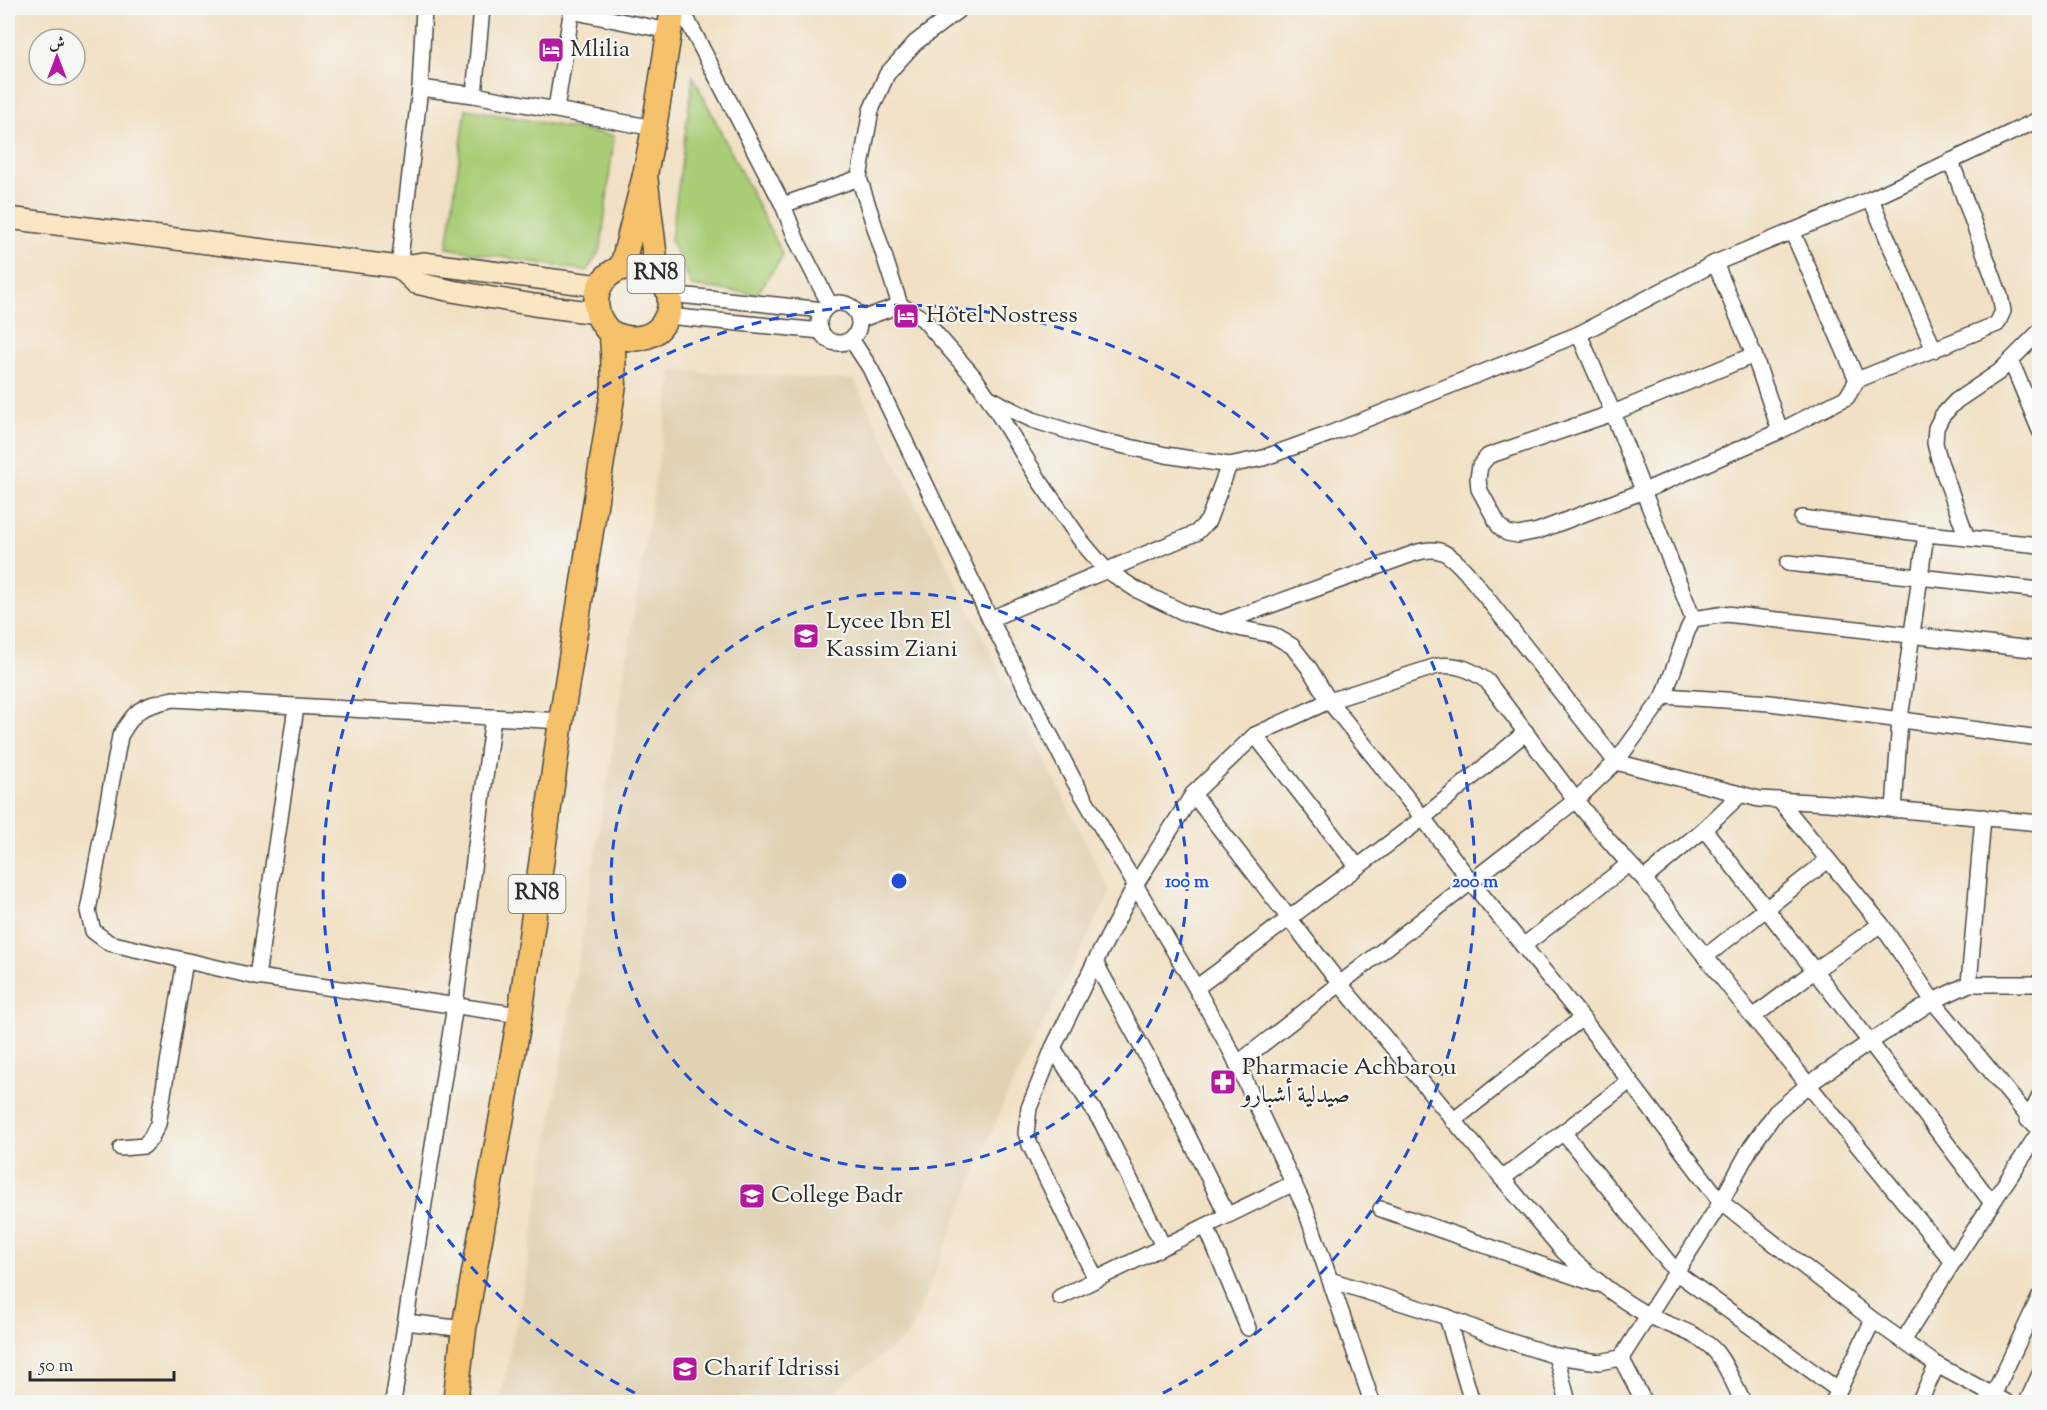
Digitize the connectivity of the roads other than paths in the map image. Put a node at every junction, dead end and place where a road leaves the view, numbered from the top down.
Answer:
1 (424, 8) edge
2 (482, 8) edge
3 (673, 8) edge
4 (681, 8) edge
5 (961, 8) edge
6 (572, 9) edge
7 (939, 14) edge
8 (669, 31) junction
9 (420, 88) junction
10 (474, 94) junction
11 (556, 109) junction
12 (2040, 119) edge
13 (654, 128) junction
14 (1951, 161) junction
15 (645, 175) junction
16 (859, 178) junction
17 (1871, 199) junction
18 (783, 205) junction
19 (8, 218) edge
20 (1792, 231) junction
21 (1715, 263) junction
22 (399, 267) junction
23 (622, 267) junction
24 (600, 286) junction
25 (664, 295) junction
26 (900, 305) junction
27 (827, 308) junction
28 (859, 320) junction
29 (603, 322) junction
30 (821, 331) junction
31 (2040, 331) edge
32 (1579, 334) junction
33 (642, 338) junction
34 (852, 339) junction
35 (1934, 350) junction
36 (1754, 355) junction
37 (2011, 361) junction
38 (1857, 380) junction
39 (614, 385) junction
40 (988, 397) junction
41 (1613, 413) junction
42 (1780, 431) junction
43 (2040, 431) edge
44 (1229, 465) junction
45 (1644, 491) junction
46 (1802, 518) dead end
47 (1926, 534) junction
48 (1967, 538) junction
49 (2040, 545) edge
50 (1788, 563) dead end
51 (1105, 569) junction
52 (1920, 576) junction
53 (2040, 590) edge
54 (990, 619) junction
55 (1693, 619) junction
56 (1221, 623) junction
57 (1912, 635) junction
58 (2040, 650) edge
59 (1664, 696) junction
60 (1329, 701) junction
61 (296, 707) junction
62 (493, 717) junction
63 (1900, 719) junction
64 (561, 721) junction
65 (1526, 732) junction
66 (1256, 735) junction
67 (2040, 738) edge
68 (1616, 762) junction
69 (1193, 794) junction
70 (1741, 794) junction
71 (1576, 800) junction
72 (1779, 800) junction
73 (1894, 810) junction
74 (1983, 817) junction
75 (1423, 818) junction
76 (2040, 823) edge
77 (1704, 830) junction
78 (1828, 860) junction
79 (1629, 864) junction
80 (1357, 866) junction
81 (1644, 879) junction
82 (1472, 883) junction
83 (1136, 884) junction
84 (1766, 910) junction
85 (1288, 918) junction
86 (1881, 924) junction
87 (1523, 946) junction
88 (1706, 957) junction
89 (185, 961) junction
90 (1095, 962) junction
91 (1814, 971) junction
92 (257, 977) junction
93 (1340, 984) junction
94 (1969, 984) junction
95 (2040, 984) edge
96 (1196, 988) junction
97 (1933, 1001) junction
98 (455, 1005) junction
99 (520, 1015) junction
100 (1753, 1017) junction
101 (1582, 1018) junction
102 (1870, 1042) junction
103 (1053, 1048) junction
104 (1237, 1064) junction
105 (1630, 1081) junction
106 (1809, 1084) junction
107 (2040, 1096) edge
108 (2028, 1120) junction
109 (1453, 1121) junction
110 (2040, 1131) edge
111 (1563, 1132) junction
112 (121, 1148) dead end
113 (1502, 1179) junction
114 (1294, 1183) junction
115 (1721, 1202) junction
116 (1992, 1203) junction
117 (1381, 1209) dead end
118 (1227, 1215) junction
119 (1206, 1227) junction
120 (1163, 1246) junction
121 (1953, 1262) junction
122 (1677, 1273) junction
123 (1096, 1280) junction
124 (1330, 1280) junction
125 (1609, 1289) junction
126 (2040, 1296) edge
127 (1060, 1297) dead end
128 (1649, 1316) junction
129 (1447, 1317) junction
130 (1873, 1320) junction
131 (406, 1322) junction
132 (1248, 1328) dead end
133 (464, 1329) junction
134 (1903, 1341) junction
135 (1556, 1356) junction
136 (1621, 1358) junction
137 (1937, 1365) junction
138 (2040, 1374) edge
139 (1836, 1396) edge
140 (1997, 1400) edge
141 (393, 1402) edge
142 (454, 1402) edge
143 (1372, 1402) edge
144 (1472, 1402) edge
145 (1568, 1402) edge
146 (1644, 1402) edge
147 (1743, 1402) edge
148 (1919, 1402) edge
149 (2027, 1402) edge

1 - 9 street
2 - 10 street
3 - 8 main road, RN8
4 - 18 street
5 - 7 street
6 - 8 street
6 - 11 street
7 - 16 street
8 - 13 main road, RN8
9 - 10 street
9 - 22 street
10 - 11 street
11 - 13 street
12 - 14 street
13 - 15 main road, RN8
14 - 17 street
14 - 35 street
15 - 23 main road, RN8
15 - 25 main road, RN8
16 - 18 street
16 - 26 street
17 - 20 street
17 - 35 street
18 - 27 street
19 - 22 street
20 - 21 street
20 - 38 street
21 - 32 street
21 - 36 street
22 - 24 street
22 - 29 street
23 - 24 main road, RN8
23 - 25 main road, RN8
24 - 29 main road, RN8
25 - 27 street
25 - 30 street
25 - 33 main road, RN8
26 - 28 street
26 - 40 street
27 - 28 street
27 - 30 street
28 - 34 street
29 - 33 main road
29 - 39 main road, RN8
30 - 34 street
31 - 37 street
32 - 41 street
32 - 44 street
33 - 39 main road, RN8
34 - 54 street
35 - 38 street
36 - 41 street
36 - 42 street
37 - 43 street
37 - 48 street
38 - 42 street
39 - 64 main road, RN8
40 - 44 street
40 - 51 street
41 - 45 street
41 - 45 street
42 - 45 street
44 - 51 street
45 - 55 street
46 - 47 street
47 - 48 street
47 - 52 street
48 - 49 street
50 - 52 street
51 - 54 street
51 - 56 street
52 - 53 street
52 - 57 street
54 - 83 street
55 - 57 street
55 - 59 street
56 - 60 street
56 - 68 street
57 - 58 street
57 - 63 street
59 - 63 street
59 - 68 street
60 - 65 street
60 - 66 street
60 - 75 street
61 - 62 street
61 - 89 street
61 - 92 street
62 - 64 street
62 - 98 street
63 - 67 street
63 - 73 street
64 - 99 main road, RN8
65 - 71 street
65 - 75 street
66 - 69 street
66 - 80 street
68 - 70 street
68 - 71 street
69 - 83 street
69 - 85 street
70 - 72 street
70 - 77 street
71 - 79 street
71 - 82 street
72 - 73 street
72 - 78 street
73 - 74 street
74 - 76 street
74 - 94 street
75 - 80 street
75 - 82 street
77 - 81 street
77 - 84 street
78 - 84 street
78 - 86 street
79 - 81 street
79 - 87 street
80 - 85 street
81 - 88 street
82 - 87 street
82 - 93 street
83 - 90 street
83 - 96 street
84 - 88 street
84 - 91 street
85 - 93 street
85 - 96 street
86 - 91 street
86 - 97 street
87 - 101 street
88 - 100 street
89 - 92 street
89 - 112 street
90 - 103 street
90 - 118 street
91 - 100 street
91 - 102 street
92 - 98 street
93 - 104 street
93 - 109 street
94 - 95 street
94 - 97 street
96 - 104 street
97 - 102 street
97 - 108 street
98 - 99 street
98 - 131 street
99 - 133 main road, RN8
100 - 106 street
101 - 105 street
101 - 109 street
102 - 106 street
102 - 116 street
103 - 120 street
103 - 123 street
104 - 114 street
105 - 111 street
105 - 115 street
106 - 115 street
106 - 121 street
107 - 108 street
108 - 110 street
109 - 113 street
110 - 116 street
111 - 113 street
111 - 122 street
113 - 125 street
114 - 118 street
114 - 124 street
115 - 122 street
115 - 130 street
116 - 121 street
117 - 125 street
118 - 119 street
119 - 120 street
119 - 132 street
120 - 123 street
121 - 134 street
122 - 128 street
122 - 139 street
123 - 127 street
124 - 129 street
124 - 143 street
125 - 128 street
126 - 140 street
128 - 136 street
128 - 147 street
129 - 135 street
129 - 144 street
130 - 134 street
130 - 139 street
131 - 133 street
131 - 141 street
133 - 142 main road, RN8
134 - 137 street
135 - 136 street
135 - 145 street
136 - 146 street
137 - 140 street
137 - 148 street
138 - 149 street

